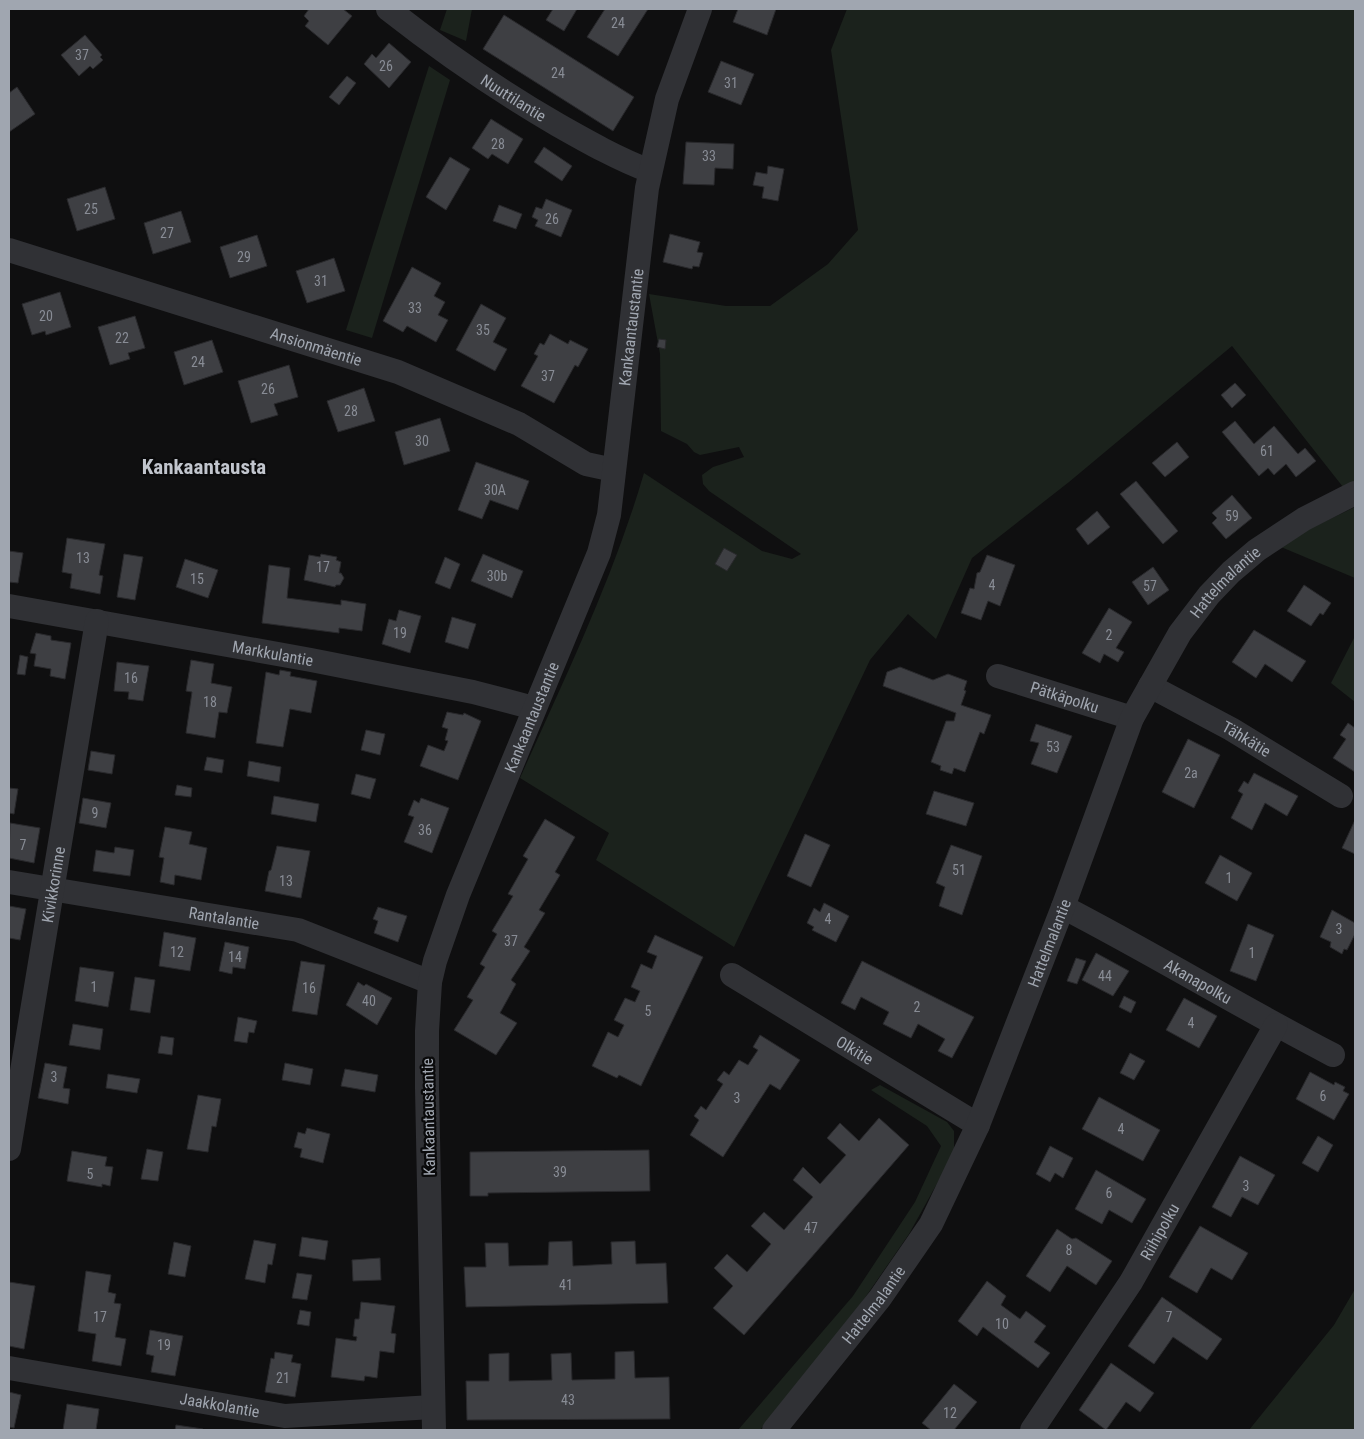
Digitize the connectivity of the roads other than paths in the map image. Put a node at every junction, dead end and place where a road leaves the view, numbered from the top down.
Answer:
1 (388, 9) edge
2 (700, 9) edge
3 (650, 171) junction
4 (9, 250) edge
5 (614, 470) junction
6 (1355, 493) edge
7 (9, 606) edge
8 (97, 621) junction
9 (998, 676) dead end
10 (1150, 686) junction
11 (534, 708) junction
12 (1132, 718) junction
13 (1341, 796) dead end
14 (9, 882) edge
15 (53, 890) junction
16 (1063, 907) junction
17 (732, 974) dead end
18 (430, 982) junction
19 (1276, 1025) junction
20 (1333, 1055) dead end
21 (978, 1124) junction
22 (9, 1149) edge
23 (9, 1368) edge
24 (433, 1419) edge
25 (284, 1423) edge
26 (774, 1430) edge
27 (1032, 1430) edge

1 - 3 street, Nuuttilantie
2 - 3 street, Kankaantaustantie
3 - 5 street, Kankaantaustantie
4 - 5 street, Ansionmäentie
5 - 11 street, Kankaantaustantie
6 - 10 street, Hattelmalantie
7 - 8 street, Markkulantie
8 - 11 street, Markkulantie
8 - 15 street, Kivikkorinne
9 - 12 street, Pätkäpolku
10 - 12 street, Hattelmalantie
10 - 13 street, Tähkätie
11 - 18 street, Kankaantaustantie
12 - 16 street, Hattelmalantie
14 - 15 street, Rantalantie
15 - 18 street, Rantalantie
15 - 22 street, Kivikkorinne
16 - 19 street, Akanapolku
16 - 21 street, Hattelmalantie
17 - 21 street, Olkitie
18 - 24 street, Kankaantaustantie
19 - 20 street, Akanapolku
19 - 27 street, Riihipolku
21 - 26 street, Hattelmalantie
23 - 25 street, Jaakkolantie
24 - 25 street, Jaakkolantie

